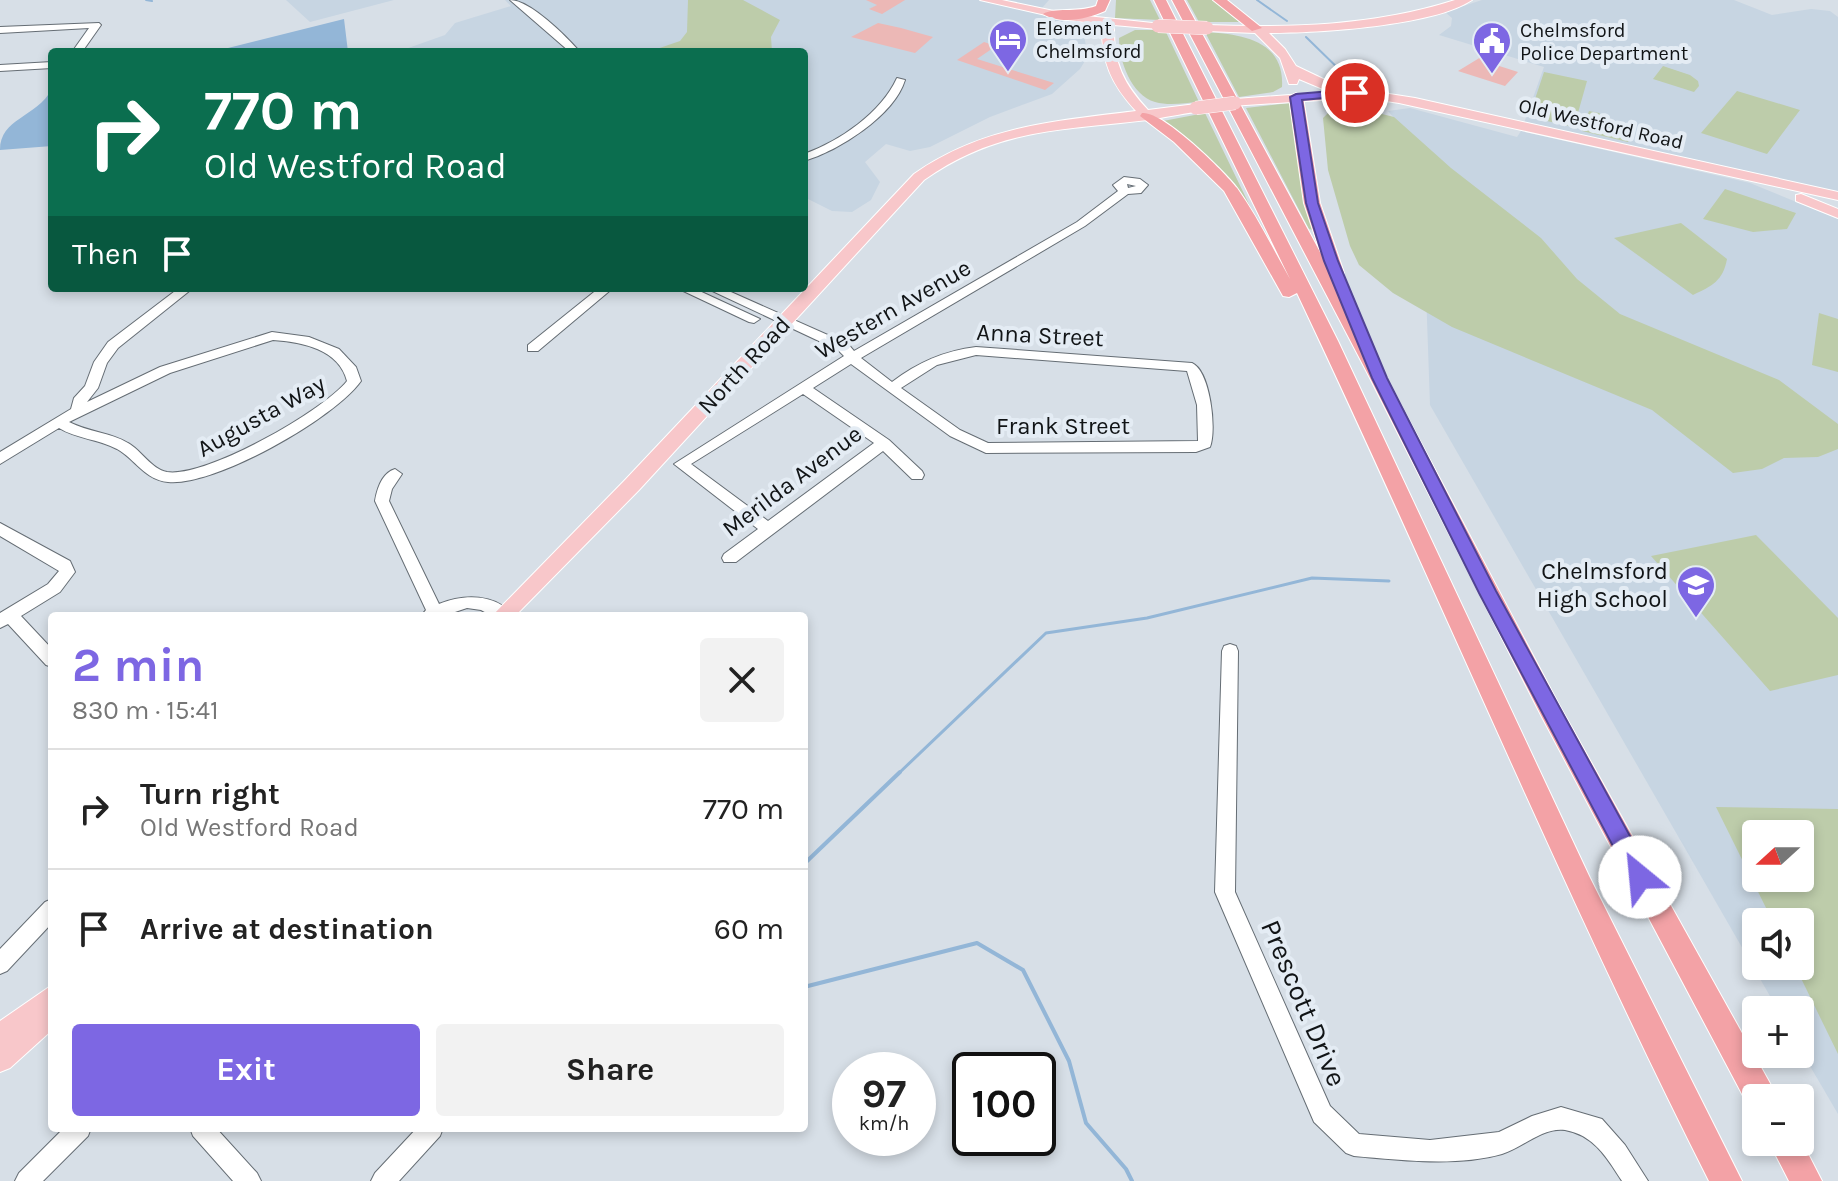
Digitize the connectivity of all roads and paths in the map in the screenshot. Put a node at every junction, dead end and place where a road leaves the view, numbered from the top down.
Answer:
1 (514, 0) edge
2 (986, 0) edge
3 (1106, 0) edge
4 (1160, 0) edge
5 (1178, 0) edge
6 (1219, 0) edge
7 (1466, 0) edge
8 (1049, 14) junction
9 (1108, 21) junction
10 (1158, 26) junction
11 (1213, 28) junction
12 (1256, 28) junction
13 (0, 30) edge
14 (1316, 30) junction
15 (1274, 43) junction
16 (1106, 44) junction
17 (80, 48) edge
18 (571, 48) edge
19 (1284, 55) junction
20 (48, 65) edge
21 (0, 68) edge
22 (1293, 69) junction
23 (900, 80) dead end
24 (1119, 83) junction
25 (1355, 93) junction
26 (1296, 97) junction
27 (1193, 108) junction
28 (1147, 116) junction
29 (1095, 120) junction
30 (808, 156) edge
31 (1769, 182) junction
32 (1125, 191) dead end
33 (1838, 196) edge
34 (1838, 214) edge
35 (182, 292) edge
36 (602, 292) edge
37 (694, 292) edge
38 (720, 292) edge
39 (781, 324) junction
40 (533, 348) dead end
41 (851, 358) junction
42 (1379, 378) junction
43 (802, 387) junction
44 (894, 387) junction
45 (1350, 387) junction
46 (91, 388) junction
47 (124, 388) junction
48 (78, 410) junction
49 (59, 421) junction
50 (884, 443) junction
51 (1205, 444) joint
52 (0, 459) edge
53 (395, 474) dead end
54 (917, 475) dead end
55 (0, 529) edge
56 (768, 529) junction
57 (730, 558) dead end
58 (431, 612) edge
59 (437, 612) edge
60 (496, 612) edge
61 (508, 612) edge
62 (5, 618) edge
63 (1230, 651) dead end
64 (48, 656) edge
65 (48, 913) edge
66 (0, 964) edge
67 (48, 1005) edge
68 (0, 1023) edge
69 (0, 1037) edge
70 (0, 1058) edge
71 (1753, 1084) edge
72 (76, 1132) edge
73 (205, 1132) edge
74 (428, 1132) edge
75 (1793, 1156) edge
76 (27, 1181) edge
77 (249, 1181) edge
78 (383, 1181) edge
79 (1636, 1181) edge
80 (1726, 1181) edge
81 (1806, 1181) edge

1 - 18 street
2 - 8 main road
3 - 8 highway
3 - 9 highway
4 - 45 highway
5 - 42 highway
6 - 12 highway
7 - 14 main road
8 - 9 main road
8 - 16 main road
9 - 10 main road
9 - 16 main road
10 - 11 main road, bridge
10 - 16 main road
11 - 12 main road
11 - 15 main road
12 - 14 main road
12 - 15 main road
13 - 17 street
14 - 19 main road
15 - 19 main road
16 - 24 main road
19 - 22 main road
20 - 21 street
22 - 25 main road, Old Westford Road
22 - 26 main road
23 - 30 street
24 - 27 main road
24 - 28 main road
24 - 29 main road
25 - 26 main road, Old Westford Road
25 - 31 main road, Old Westford Road
26 - 27 main road, Old Westford Road, bridge
26 - 42 highway
27 - 28 main road, North Road
28 - 29 main road, North Road
28 - 45 highway
29 - 39 main road, North Road
31 - 33 main road, Old Westford Road
31 - 34 main road
32 - 41 street, Western Avenue
35 - 46 street
36 - 40 street
37 - 39 street
38 - 39 street
39 - 41 street, Frank Street
39 - 61 main road, North Road
41 - 43 street, Western Avenue
41 - 44 street, Frank Street
42 - 71 highway
43 - 50 street
43 - 56 street, Western Avenue
44 - 51 street, Frank Street
44 - 51 street, Anna Street
45 - 80 highway
46 - 47 street
46 - 48 street
47 - 48 street, Augusta Way
47 - 49 street, Augusta Way
48 - 49 street, Augusta Way
49 - 52 street, Augusta Way
50 - 54 street
50 - 56 street, Merilda Avenue
53 - 58 street
55 - 62 street
56 - 57 street, Merilda Avenue
59 - 60 street
62 - 64 street
63 - 79 street, Prescott Drive
65 - 66 street
67 - 68 main road
67 - 69 main road
67 - 70 main road
72 - 76 street
73 - 77 street
74 - 78 street
75 - 81 highway

